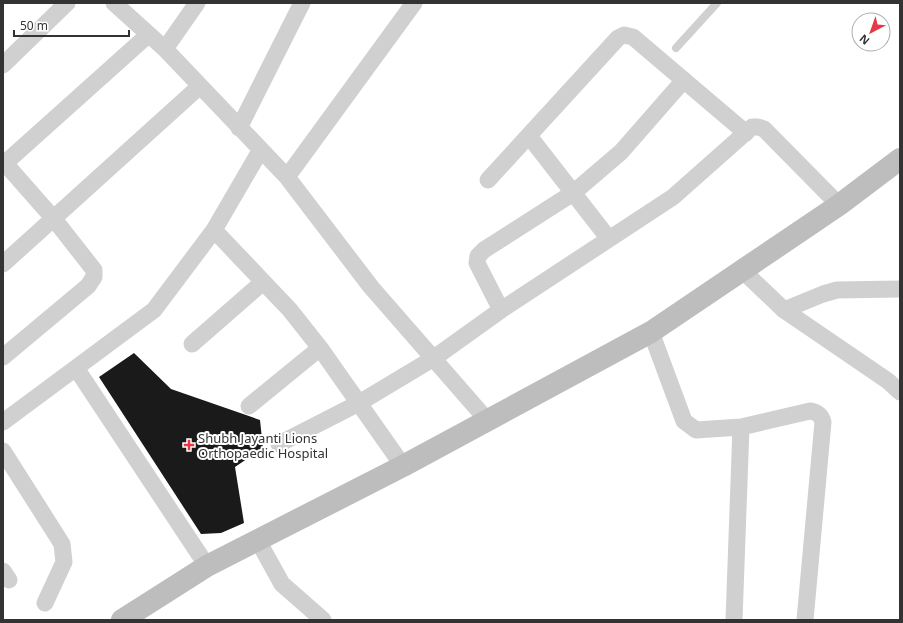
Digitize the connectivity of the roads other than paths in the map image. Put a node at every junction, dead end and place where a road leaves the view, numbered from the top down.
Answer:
1 (67, 3) edge
2 (197, 3) edge
3 (302, 3) edge
4 (414, 3) edge
5 (717, 3) edge
6 (123, 6) edge
7 (148, 35) junction
8 (676, 48) dead end
9 (164, 49) junction
10 (3, 65) edge
11 (684, 80) junction
12 (200, 86) junction
13 (239, 128) junction
14 (746, 133) junction
15 (529, 136) junction
16 (260, 151) junction
17 (900, 159) edge
18 (4, 163) edge
19 (286, 177) junction
20 (488, 180) dead end
21 (573, 193) junction
22 (839, 205) junction
23 (54, 219) junction
24 (214, 230) junction
25 (609, 239) junction
26 (3, 264) edge
27 (742, 270) junction
28 (263, 282) junction
29 (900, 289) edge
30 (501, 310) junction
31 (784, 310) junction
32 (651, 332) junction
33 (192, 344) dead end
34 (320, 348) junction
35 (3, 357) edge
36 (434, 358) junction
37 (76, 368) junction
38 (900, 392) edge
39 (359, 403) junction
40 (249, 406) dead end
41 (487, 420) junction
42 (3, 422) edge
43 (741, 427) junction
44 (279, 444) dead end
45 (3, 451) edge
46 (403, 466) junction
47 (257, 540) junction
48 (207, 566) junction
49 (45, 603) dead end
50 (122, 620) edge
51 (323, 620) edge
52 (734, 620) edge
53 (805, 620) edge

1 - 10 street
2 - 9 street
3 - 13 street
4 - 19 street
5 - 8 lane
6 - 7 street
7 - 9 street
7 - 18 street
9 - 12 street
11 - 14 street
11 - 15 street
11 - 21 street
12 - 13 street
12 - 23 street
13 - 16 street
14 - 22 street
14 - 25 street
15 - 20 street
15 - 21 street
16 - 19 street
16 - 24 street
17 - 22 main road
18 - 23 street
19 - 36 street
21 - 25 street
21 - 30 street
22 - 27 main road
23 - 26 street
23 - 35 street
24 - 28 street
24 - 37 street
25 - 30 street
27 - 31 street
27 - 32 main road
28 - 33 street
28 - 34 street
29 - 31 street
30 - 36 street
31 - 38 street
32 - 41 main road
32 - 43 street
34 - 39 street
34 - 40 street
36 - 39 street
36 - 41 street
37 - 42 street
37 - 48 street
39 - 44 street
39 - 46 street
41 - 46 main road
43 - 52 street
43 - 53 street
45 - 49 street
46 - 47 main road
47 - 48 main road
47 - 51 street
48 - 50 main road

